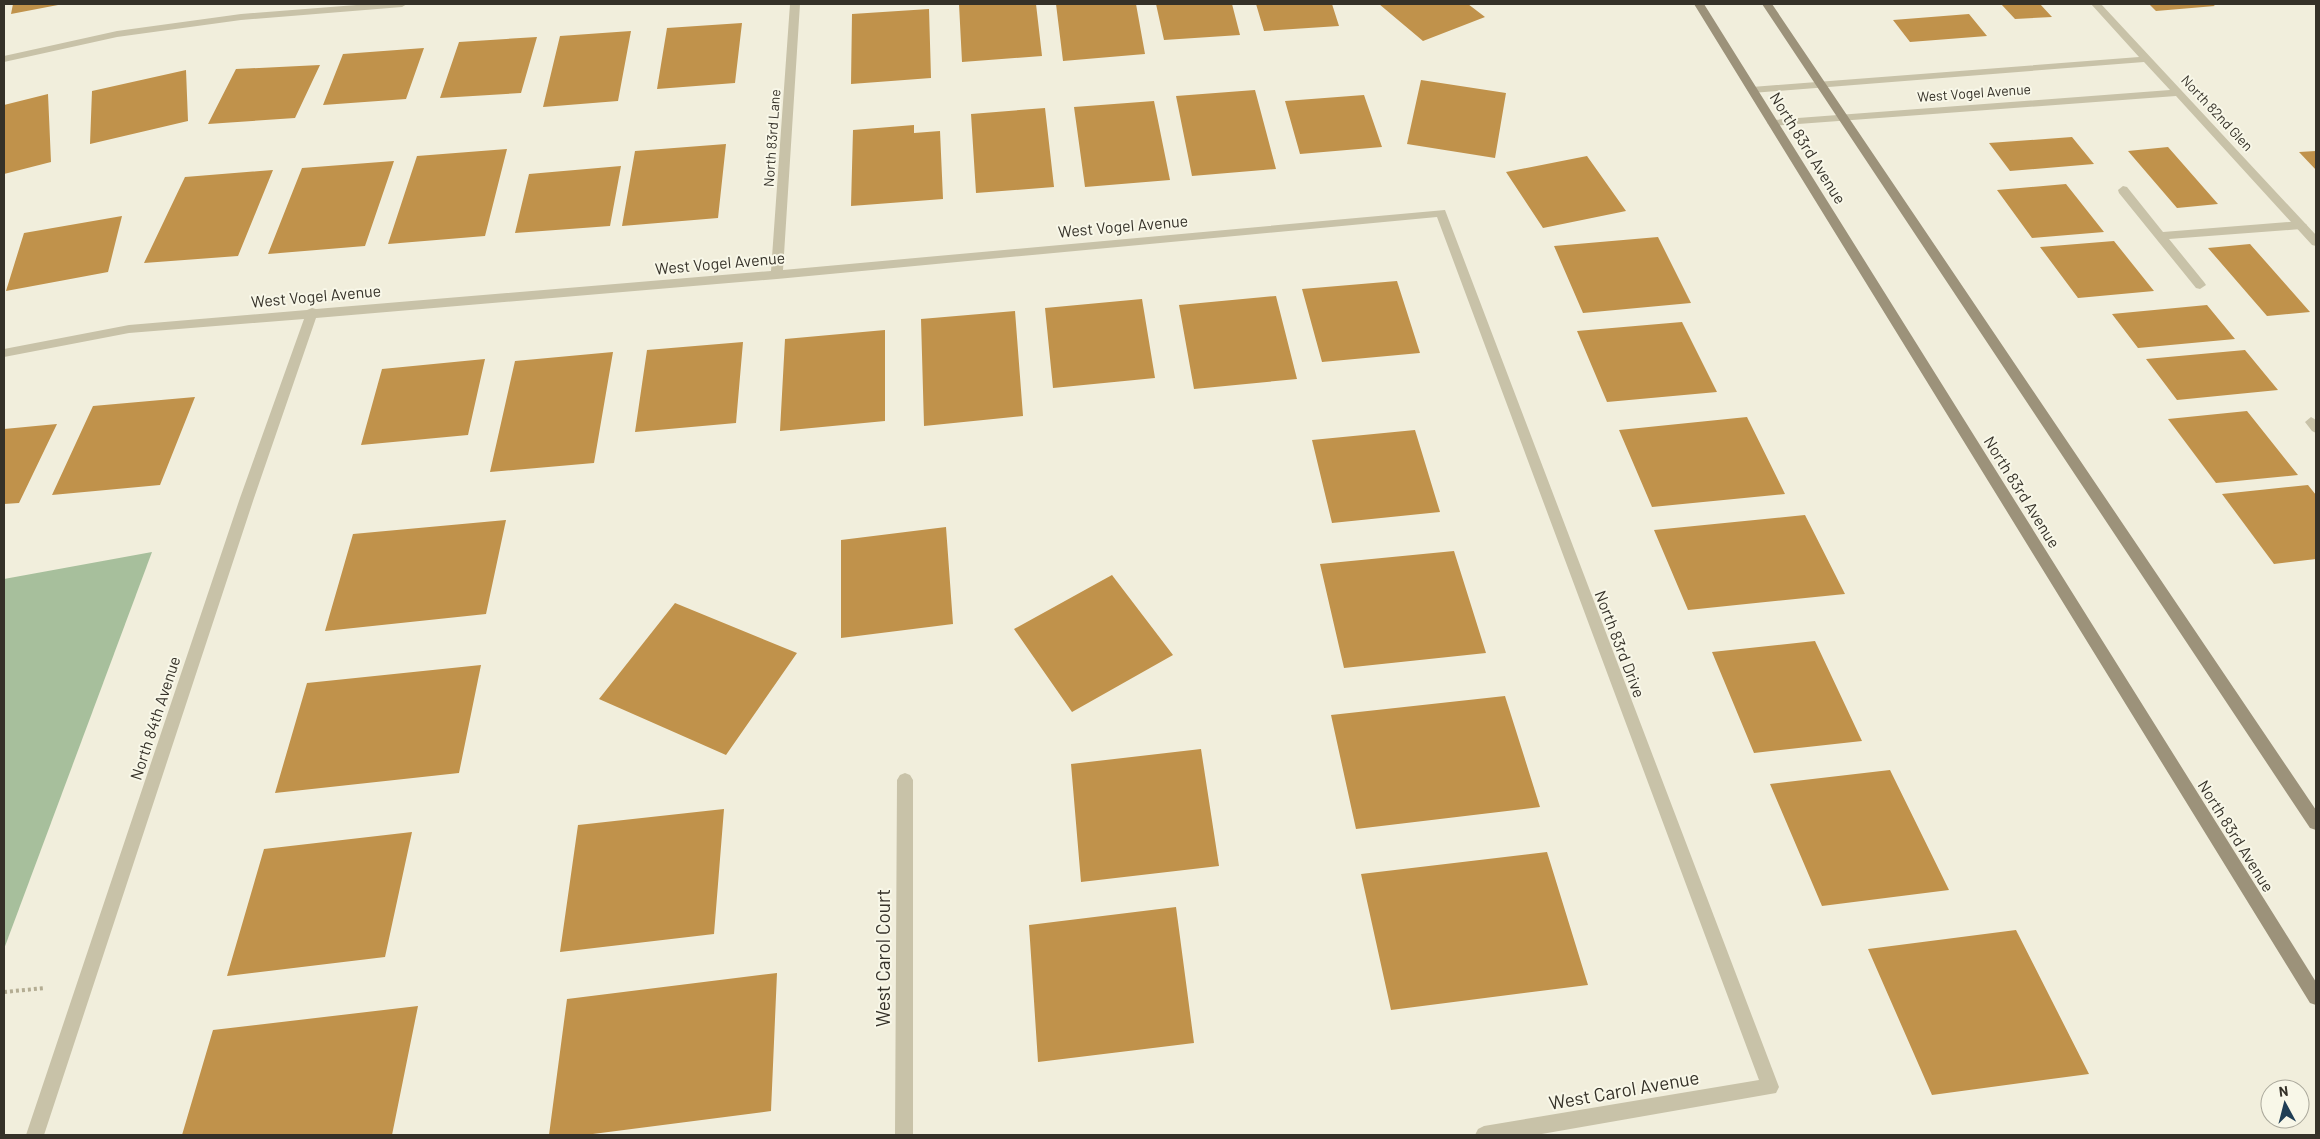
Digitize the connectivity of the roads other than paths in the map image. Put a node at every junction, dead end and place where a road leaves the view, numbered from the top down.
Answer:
1 (402, 4) edge
2 (796, 4) edge
3 (1699, 4) edge
4 (1768, 4) edge
5 (2096, 4) edge
6 (4, 59) edge
7 (2148, 59) junction
8 (1822, 84) junction
9 (1752, 90) junction
10 (2179, 93) junction
11 (1844, 118) junction
12 (1772, 123) junction
13 (2124, 190) dead end
14 (1441, 213) joint
15 (2301, 225) junction
16 (2160, 236) junction
17 (2316, 242) edge
18 (777, 275) junction
19 (2200, 286) dead end
20 (312, 312) junction
21 (4, 353) edge
22 (905, 780) dead end
23 (2316, 824) edge
24 (2316, 998) edge
25 (1770, 1087) joint
26 (35, 1135) edge
27 (904, 1135) edge
28 (1484, 1135) edge

1 - 6 street
2 - 18 street, North 83rd Lane
3 - 9 main road, North 83rd Avenue
4 - 8 main road
5 - 7 street, North 82nd Glen
7 - 8 street, West Vogel Avenue
7 - 10 street, North 82nd Glen
8 - 9 street, West Vogel Avenue
8 - 11 main road
9 - 12 main road, North 83rd Avenue
10 - 11 street, West Vogel Avenue
10 - 15 street, North 82nd Glen
11 - 12 street, West Vogel Avenue
11 - 23 main road
12 - 24 main road, North 83rd Avenue
13 - 16 street
14 - 18 street, West Vogel Avenue
14 - 25 street, North 83rd Drive
15 - 16 street
15 - 17 street, North 82nd Glen
16 - 19 street
18 - 20 street, West Vogel Avenue
20 - 21 street, West Vogel Avenue
20 - 26 street, North 84th Avenue
22 - 27 street, West Carol Court
25 - 28 street, West Carol Avenue

